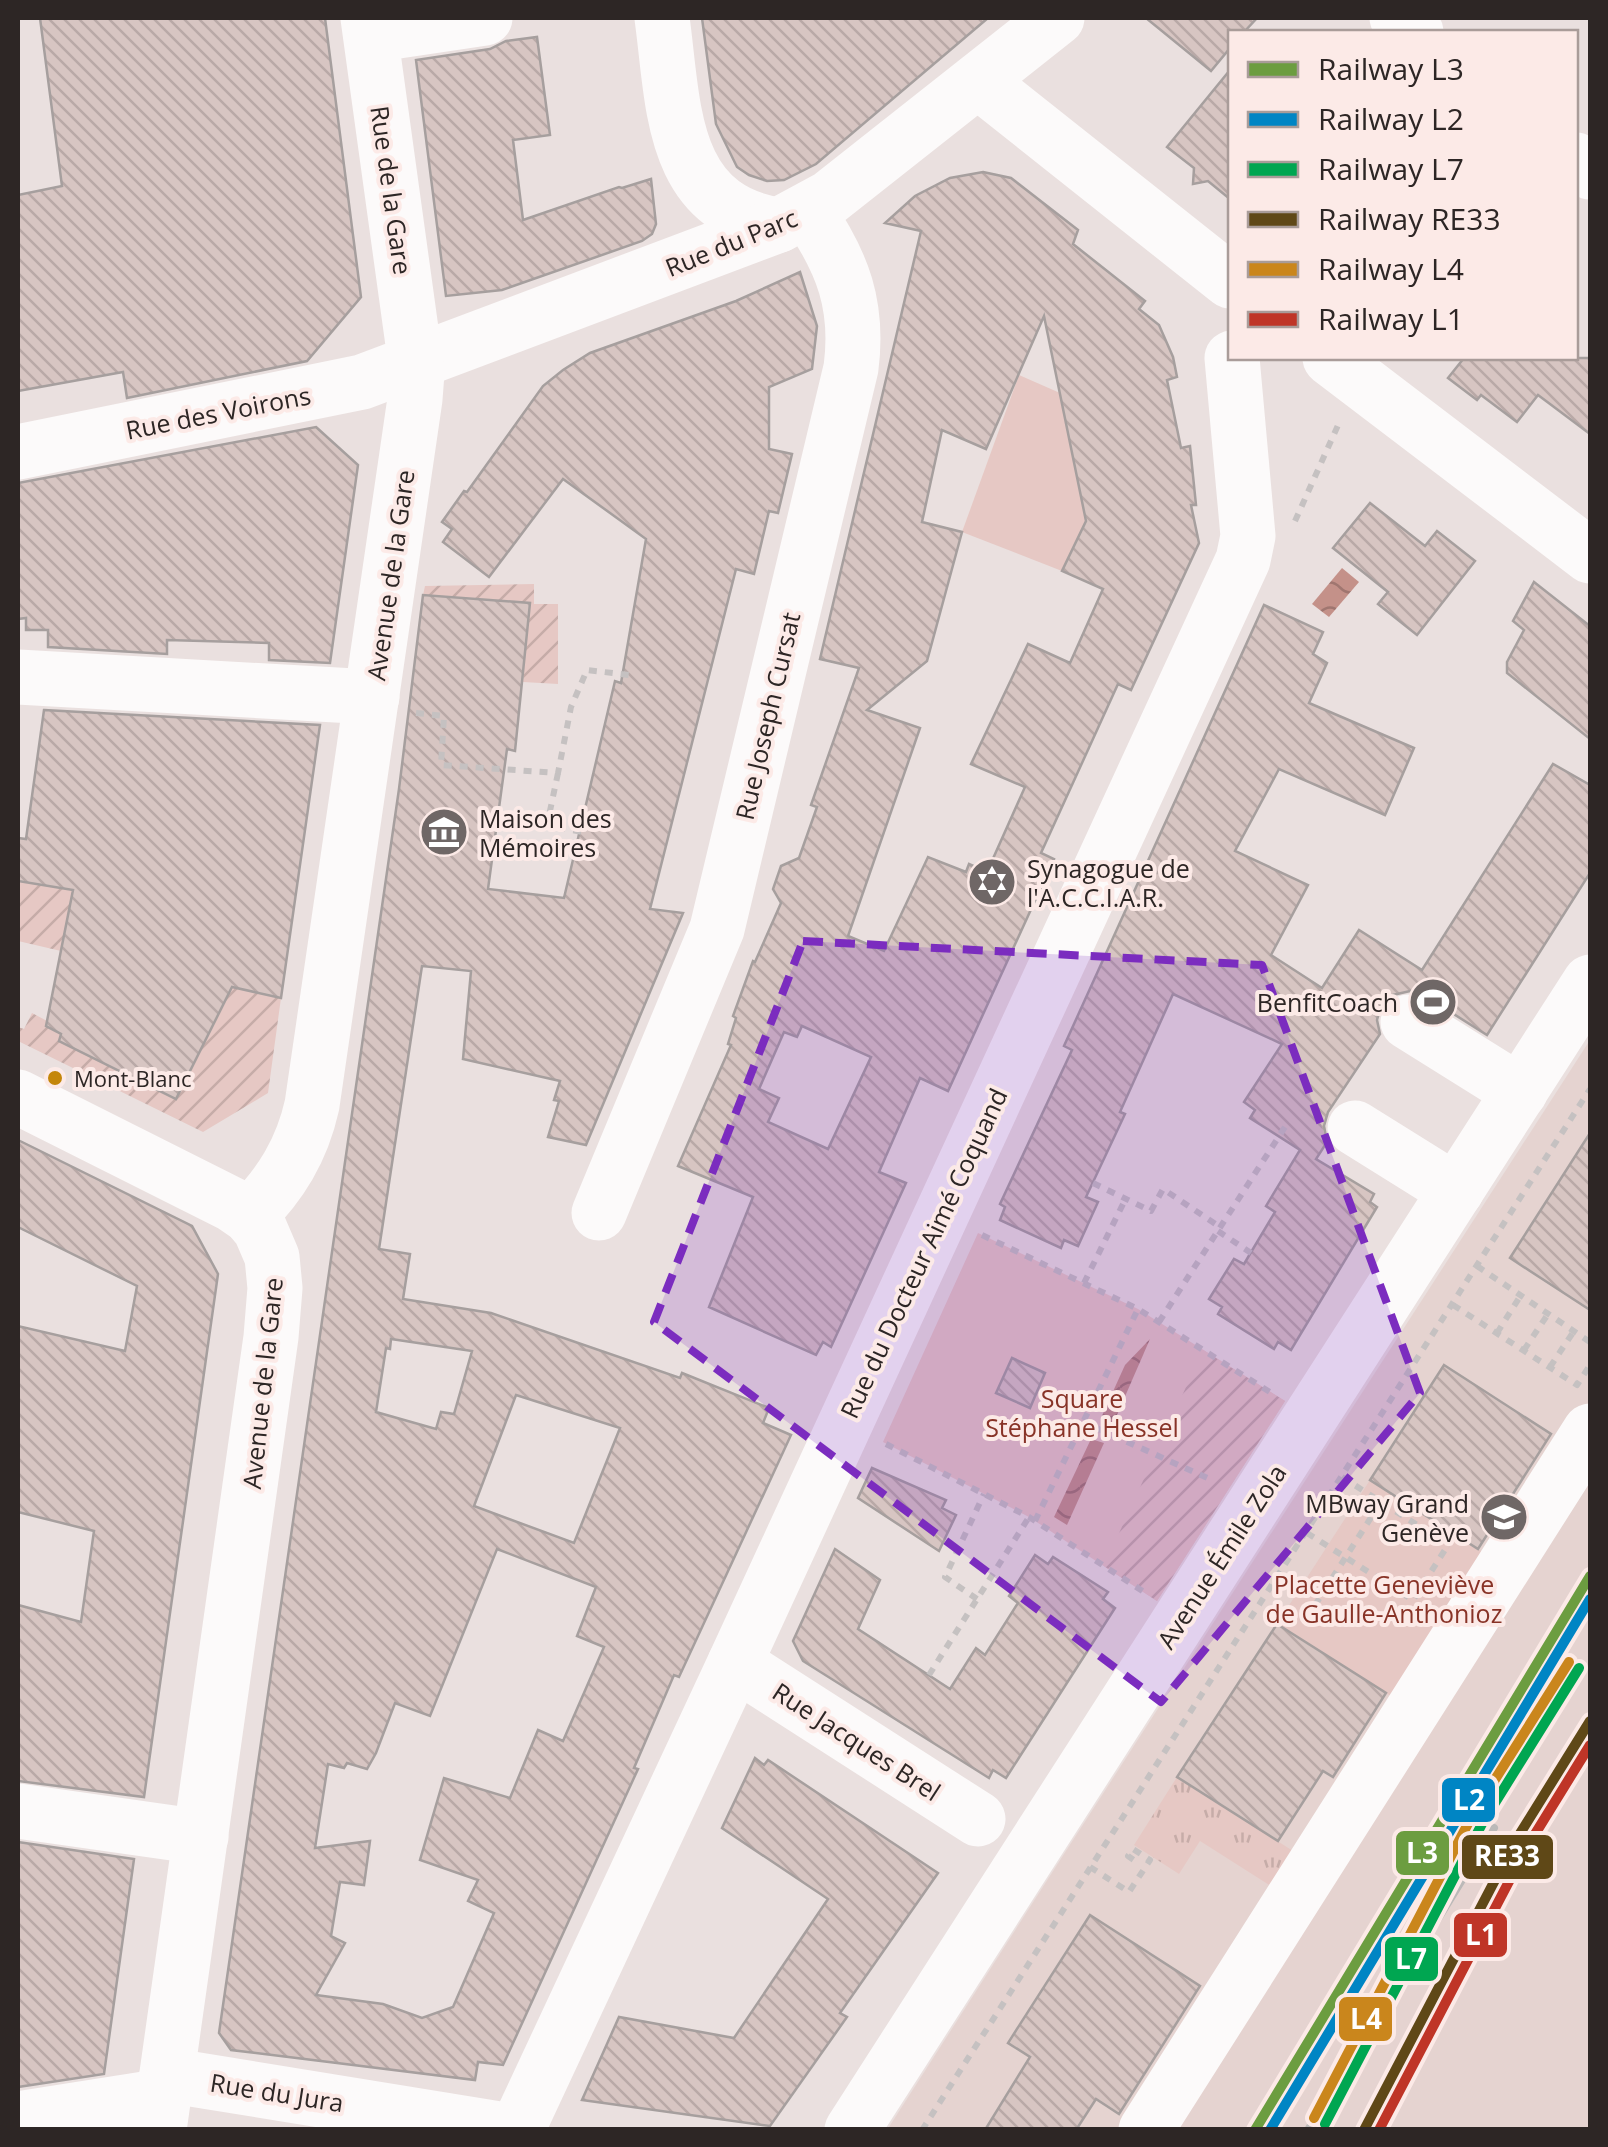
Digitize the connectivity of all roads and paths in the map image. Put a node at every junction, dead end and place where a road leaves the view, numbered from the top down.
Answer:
1 (486, 18) edge
2 (662, 18) edge
3 (1057, 18) edge
4 (369, 26) edge
5 (978, 81) junction
6 (793, 218) junction
7 (1228, 279) edge
8 (1232, 360) edge
9 (415, 362) junction
10 (1339, 395) edge
11 (18, 452) edge
12 (1248, 536) junction
13 (1590, 556) edge
14 (629, 676) dead end
15 (18, 677) edge
16 (371, 702) junction
17 (558, 773) junction
18 (582, 832) dead end
19 (1590, 982) edge
20 (1408, 1022) dead end
21 (1590, 1040) edge
22 (1590, 1090) edge
23 (1520, 1092) junction
24 (18, 1096) edge
25 (1284, 1127) dead end
26 (1356, 1128) dead end
27 (1093, 1183) dead end
28 (1456, 1191) junction
29 (1126, 1198) junction
30 (600, 1212) dead end
31 (940, 1215) junction
32 (249, 1216) junction
33 (1219, 1229) junction
34 (1251, 1253) dead end
35 (1477, 1266) junction
36 (1084, 1283) junction
37 (1521, 1295) junction
38 (1453, 1305) junction
39 (1138, 1308) junction
40 (1548, 1314) junction
41 (1160, 1322) junction
42 (1574, 1330) junction
43 (1497, 1333) junction
44 (1590, 1342) edge
45 (1524, 1350) junction
46 (1590, 1365) edge
47 (1550, 1367) junction
48 (1310, 1417) junction
49 (1083, 1422) junction
50 (844, 1424) junction
51 (1590, 1431) edge
52 (1342, 1478) junction
53 (984, 1494) junction
54 (1256, 1500) junction
55 (1381, 1502) junction
56 (1032, 1519) junction
57 (1307, 1533) junction
58 (1448, 1545) junction
59 (1345, 1558) junction
60 (1497, 1577) junction
61 (977, 1599) junction
62 (1315, 1605) dead end
63 (1182, 1617) junction
64 (735, 1664) junction
65 (929, 1675) dead end
66 (18, 1811) edge
67 (978, 1818) dead end
68 (202, 1837) junction
69 (1138, 1863) dead end
70 (1090, 1867) junction
71 (163, 2100) edge
72 (18, 2119) edge
73 (505, 2130) edge
74 (516, 2130) edge
75 (852, 2130) edge
76 (887, 2130) edge
77 (922, 2130) edge
78 (1146, 2130) edge

1 - 4 street
2 - 6 street
3 - 5 street, Rue du Parc
4 - 9 street, Rue de la Gare
5 - 6 street, Rue du Parc
5 - 7 street
6 - 9 street, Rue du Parc
6 - 30 street, Rue Joseph Cursat
8 - 12 street, Rue du Docteur Aimé Coquand
9 - 11 street, Rue des Voirons
9 - 16 street, Avenue de la Gare
10 - 12 path
10 - 13 street
12 - 31 street, Rue du Docteur Aimé Coquand
14 - 17 path
15 - 16 street
16 - 17 path
16 - 32 street, Avenue de la Gare
17 - 18 path
19 - 23 street, Avenue Émile Zola
20 - 23 street
21 - 76 street, Avenue Émile Zola
22 - 35 path
23 - 28 street, Avenue Émile Zola
24 - 32 street
25 - 33 path
26 - 28 street
27 - 29 path
28 - 48 street, Avenue Émile Zola
29 - 33 path
29 - 36 path
31 - 36 path
31 - 50 street, Rue du Docteur Aimé Coquand
32 - 68 street, Avenue de la Gare
33 - 34 path
33 - 41 path
35 - 37 path
35 - 38 path
36 - 39 path
37 - 40 path
37 - 43 path
38 - 43 path
38 - 52 path
39 - 41 path
39 - 49 path
40 - 42 path
40 - 45 path
41 - 48 path
42 - 44 path
42 - 47 path
43 - 45 path
45 - 47 path
46 - 47 path
48 - 54 street, Avenue Émile Zola
49 - 54 path
49 - 56 path
50 - 53 path
50 - 64 street, Rue du Docteur Aimé Coquand
51 - 60 street
52 - 55 path
52 - 57 path
53 - 56 path
53 - 61 path
54 - 63 street, Avenue Émile Zola
55 - 58 path
55 - 59 path
56 - 61 path
56 - 63 path
57 - 59 path
57 - 70 path
58 - 59 path
58 - 60 path
59 - 62 path
60 - 78 street
61 - 65 path
63 - 75 street, Avenue Émile Zola
64 - 67 street, Rue Jacques Brel
64 - 74 street, Rue du Docteur Aimé Coquand
66 - 68 street
68 - 71 street, Avenue de la Gare
69 - 70 path
70 - 77 path
71 - 72 street, Rue du Jura
71 - 73 street, Rue du Jura

